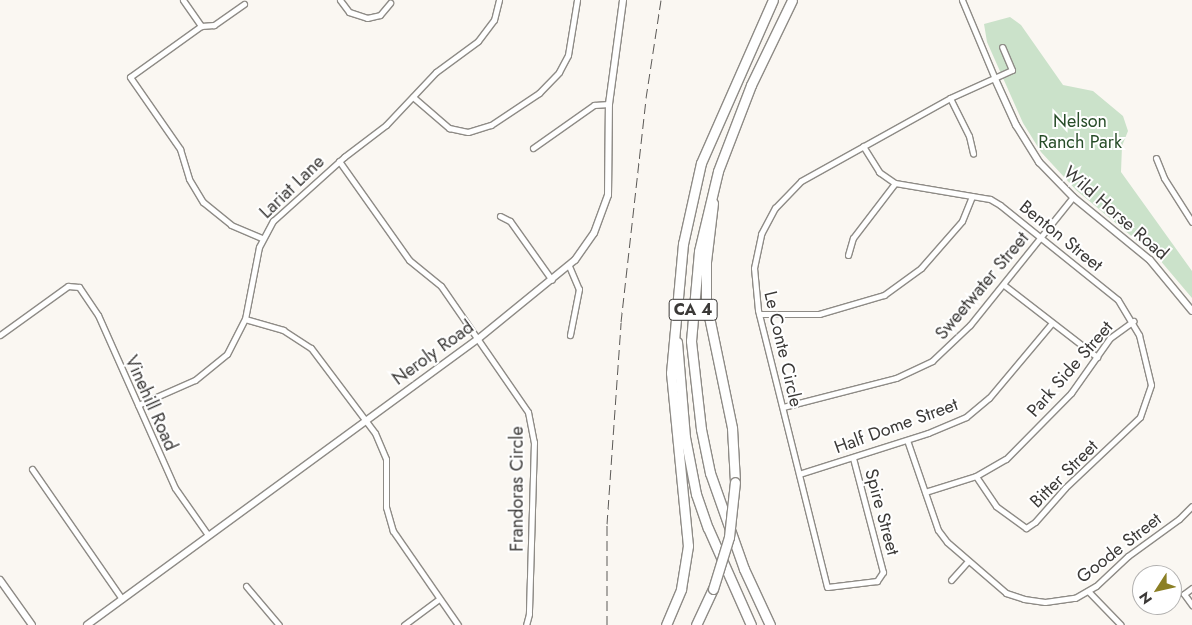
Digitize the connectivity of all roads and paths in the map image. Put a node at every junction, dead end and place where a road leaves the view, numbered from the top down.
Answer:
1 (183, 0) edge
2 (340, 0) edge
3 (499, 0) edge
4 (577, 0) edge
5 (623, 0) edge
6 (773, 0) edge
7 (792, 0) edge
8 (962, 0) edge
9 (390, 3) dead end
10 (244, 4) dead end
11 (201, 26) junction
12 (1002, 46) dead end
13 (995, 79) junction
14 (413, 97) junction
15 (950, 98) junction
16 (608, 104) junction
17 (863, 146) junction
18 (533, 148) dead end
19 (973, 154) dead end
20 (1156, 158) dead end
21 (339, 161) junction
22 (715, 180) junction
23 (895, 183) junction
24 (972, 196) junction
25 (1073, 197) junction
26 (500, 216) dead end
27 (1192, 220) edge
28 (1042, 237) junction
29 (261, 238) junction
30 (848, 255) dead end
31 (568, 266) junction
32 (552, 280) junction
33 (1004, 286) junction
34 (1192, 311) edge
35 (759, 314) junction
36 (245, 319) junction
37 (1133, 320) junction
38 (1052, 323) junction
39 (676, 324) junction
40 (0, 335) edge
41 (570, 335) dead end
42 (478, 339) junction
43 (1097, 357) junction
44 (138, 405) junction
45 (782, 407) junction
46 (366, 420) junction
47 (1129, 427) joint
48 (907, 440) junction
49 (853, 458) junction
50 (32, 469) dead end
51 (799, 474) junction
52 (976, 476) junction
53 (925, 492) junction
54 (1192, 506) edge
55 (208, 535) junction
56 (968, 561) junction
57 (0, 580) edge
58 (951, 580) dead end
59 (246, 586) dead end
60 (827, 587) joint
61 (2, 588) edge
62 (1192, 588) edge
63 (1088, 591) junction
64 (122, 599) junction
65 (440, 600) junction
66 (1192, 605) edge
67 (32, 625) edge
68 (87, 625) edge
69 (279, 625) edge
70 (404, 625) edge
71 (458, 625) edge
72 (526, 625) edge
73 (666, 625) edge
74 (696, 625) edge
75 (751, 625) edge
76 (770, 625) edge
77 (1121, 625) edge

1 - 11 street
2 - 9 street
3 - 14 street, Lariat Lane
4 - 14 street
5 - 16 street, Neroly Road
6 - 39 highway, CA 4
7 - 22 highway, CA 4
8 - 13 street, Wild Horse Road
10 - 11 street
11 - 29 street
12 - 13 street, Le Conte Circle
13 - 15 street, Le Conte Circle
13 - 25 street, Wild Horse Road
14 - 21 street, Lariat Lane
15 - 17 street, Le Conte Circle
15 - 19 street
16 - 18 street
16 - 31 street, Neroly Road
17 - 23 street
17 - 35 street, Le Conte Circle
20 - 27 street
21 - 29 street, Lariat Lane
21 - 42 street, Frandoras Circle
22 - 74 highway, bridge
22 - 76 highway, CA 4
23 - 24 street, Benton Street
23 - 30 street
24 - 28 street, Benton Street
24 - 35 street
25 - 28 street, Sweetwater Street
25 - 34 street, Wild Horse Road
26 - 32 street
28 - 33 street, Sweetwater Street
28 - 37 street, Benton Street
29 - 36 street, Lariat Lane
31 - 32 street, Neroly Road
31 - 41 street
32 - 42 street, Neroly Road
33 - 38 street
33 - 45 street, Sweetwater Street
35 - 45 street, Le Conte Circle
36 - 44 street, Lariat Lane
36 - 46 street
37 - 43 street, Park Side Street
37 - 47 street, Benton Street
38 - 43 street
38 - 48 street, Half Dome Street
39 - 73 highway
39 - 75 highway, CA 4
40 - 44 street, Vinehill Road
42 - 46 street, Neroly Road
42 - 72 street, Frandoras Circle
43 - 52 street, Park Side Street
44 - 55 street, Vinehill Road
45 - 51 street, Le Conte Circle
46 - 55 street, Neroly Road
46 - 65 street
47 - 52 street, Bitter Street
48 - 49 street, Half Dome Street
48 - 53 street, Goode Street
49 - 51 street, Half Dome Street
49 - 60 street, Spire Street
50 - 64 street
51 - 60 street, Le Conte Circle
52 - 53 street, Park Side Street
53 - 56 street, Goode Street
54 - 63 street, Goode Street
55 - 64 street, Neroly Road
56 - 58 street
56 - 63 street, Goode Street
57 - 61 street
59 - 69 street
61 - 67 street
62 - 66 street
63 - 77 street
64 - 68 street, Neroly Road
65 - 70 street
65 - 71 street

